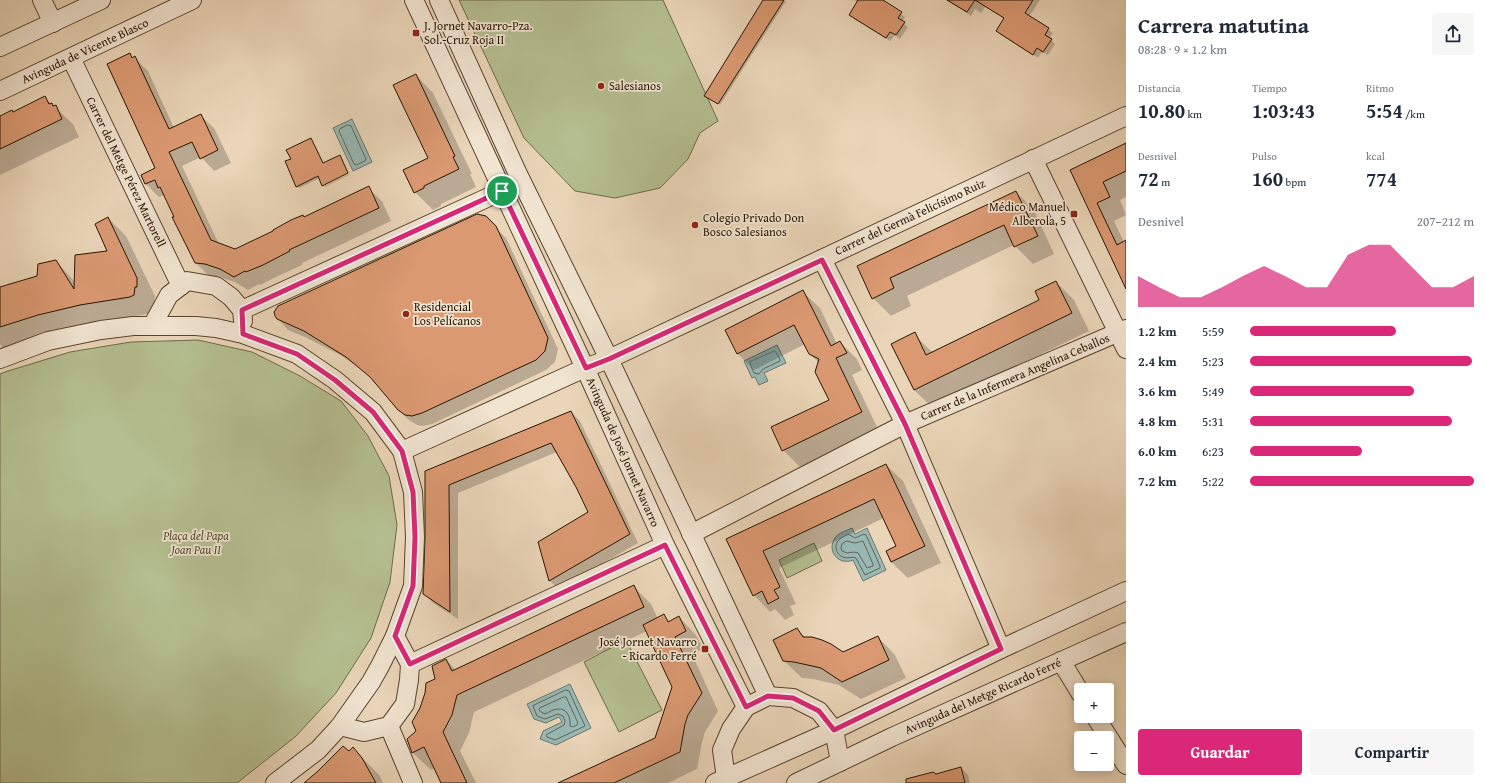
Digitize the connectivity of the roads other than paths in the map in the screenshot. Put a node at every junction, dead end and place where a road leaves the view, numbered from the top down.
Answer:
1 (42, 0) edge
2 (101, 0) edge
3 (192, 0) edge
4 (414, 0) edge
5 (439, 0) edge
6 (53, 23) junction
7 (0, 47) edge
8 (71, 58) junction
9 (0, 91) edge
10 (1126, 116) edge
11 (1033, 159) junction
12 (502, 191) junction
13 (822, 260) junction
14 (181, 286) junction
15 (242, 310) junction
16 (152, 326) junction
17 (1122, 331) edge
18 (243, 334) junction
19 (1126, 349) edge
20 (0, 359) edge
21 (609, 359) junction
22 (586, 368) junction
23 (905, 424) junction
24 (402, 451) junction
25 (691, 534) junction
26 (665, 545) junction
27 (1126, 591) edge
28 (1126, 632) edge
29 (395, 636) junction
30 (1001, 649) junction
31 (1061, 661) junction
32 (410, 664) junction
33 (1074, 683) edge
34 (768, 696) junction
35 (746, 707) junction
36 (1099, 723) edge
37 (340, 726) junction
38 (389, 726) junction
39 (834, 730) junction
40 (840, 762) junction
41 (1126, 765) edge
42 (723, 781) edge
43 (275, 783) edge
44 (413, 783) edge
45 (796, 783) edge

1 - 6 street
2 - 6 street
3 - 8 street, Avinguda de Vicente Blasco
4 - 12 street, Avinguda de José Jornet Navarro
5 - 21 street
6 - 7 street
8 - 9 street, Avinguda de Vicente Blasco
8 - 14 street, Carrer del Metge Pérez Martorell
10 - 11 street, Carrer del Germà Felicísimo Ruiz
11 - 13 street, Carrer del Germà Felicísimo Ruiz
11 - 17 street
12 - 15 street
12 - 22 street, Avinguda de José Jornet Navarro
13 - 21 street, Carrer del Germà Felicísimo Ruiz
13 - 23 street
14 - 15 street
14 - 16 street
15 - 18 street
16 - 18 street
16 - 20 street
17 - 19 street
17 - 23 street, Carrer de la Infermera Angelina Ceballos
18 - 24 street
21 - 22 street, Carrer del Germà Felicísimo Ruiz
21 - 25 street
22 - 24 street, Carrer del Germà Felicísimo Ruiz
22 - 26 street, Avinguda de José Jornet Navarro
23 - 25 street, Carrer de la Infermera Angelina Ceballos
23 - 30 street
24 - 29 street
25 - 34 street
26 - 32 street
26 - 35 street, Avinguda de José Jornet Navarro
27 - 30 street
28 - 31 street, Avinguda del Metge Ricardo Ferré
29 - 32 street
29 - 37 street
30 - 39 street
31 - 33 street
31 - 40 street, Avinguda del Metge Ricardo Ferré
32 - 38 street
34 - 35 street
34 - 39 street
35 - 42 street
36 - 41 street
37 - 38 street
37 - 43 street
38 - 44 street
39 - 40 street
39 - 42 street
40 - 45 street, Avinguda del Metge Ricardo Ferré

